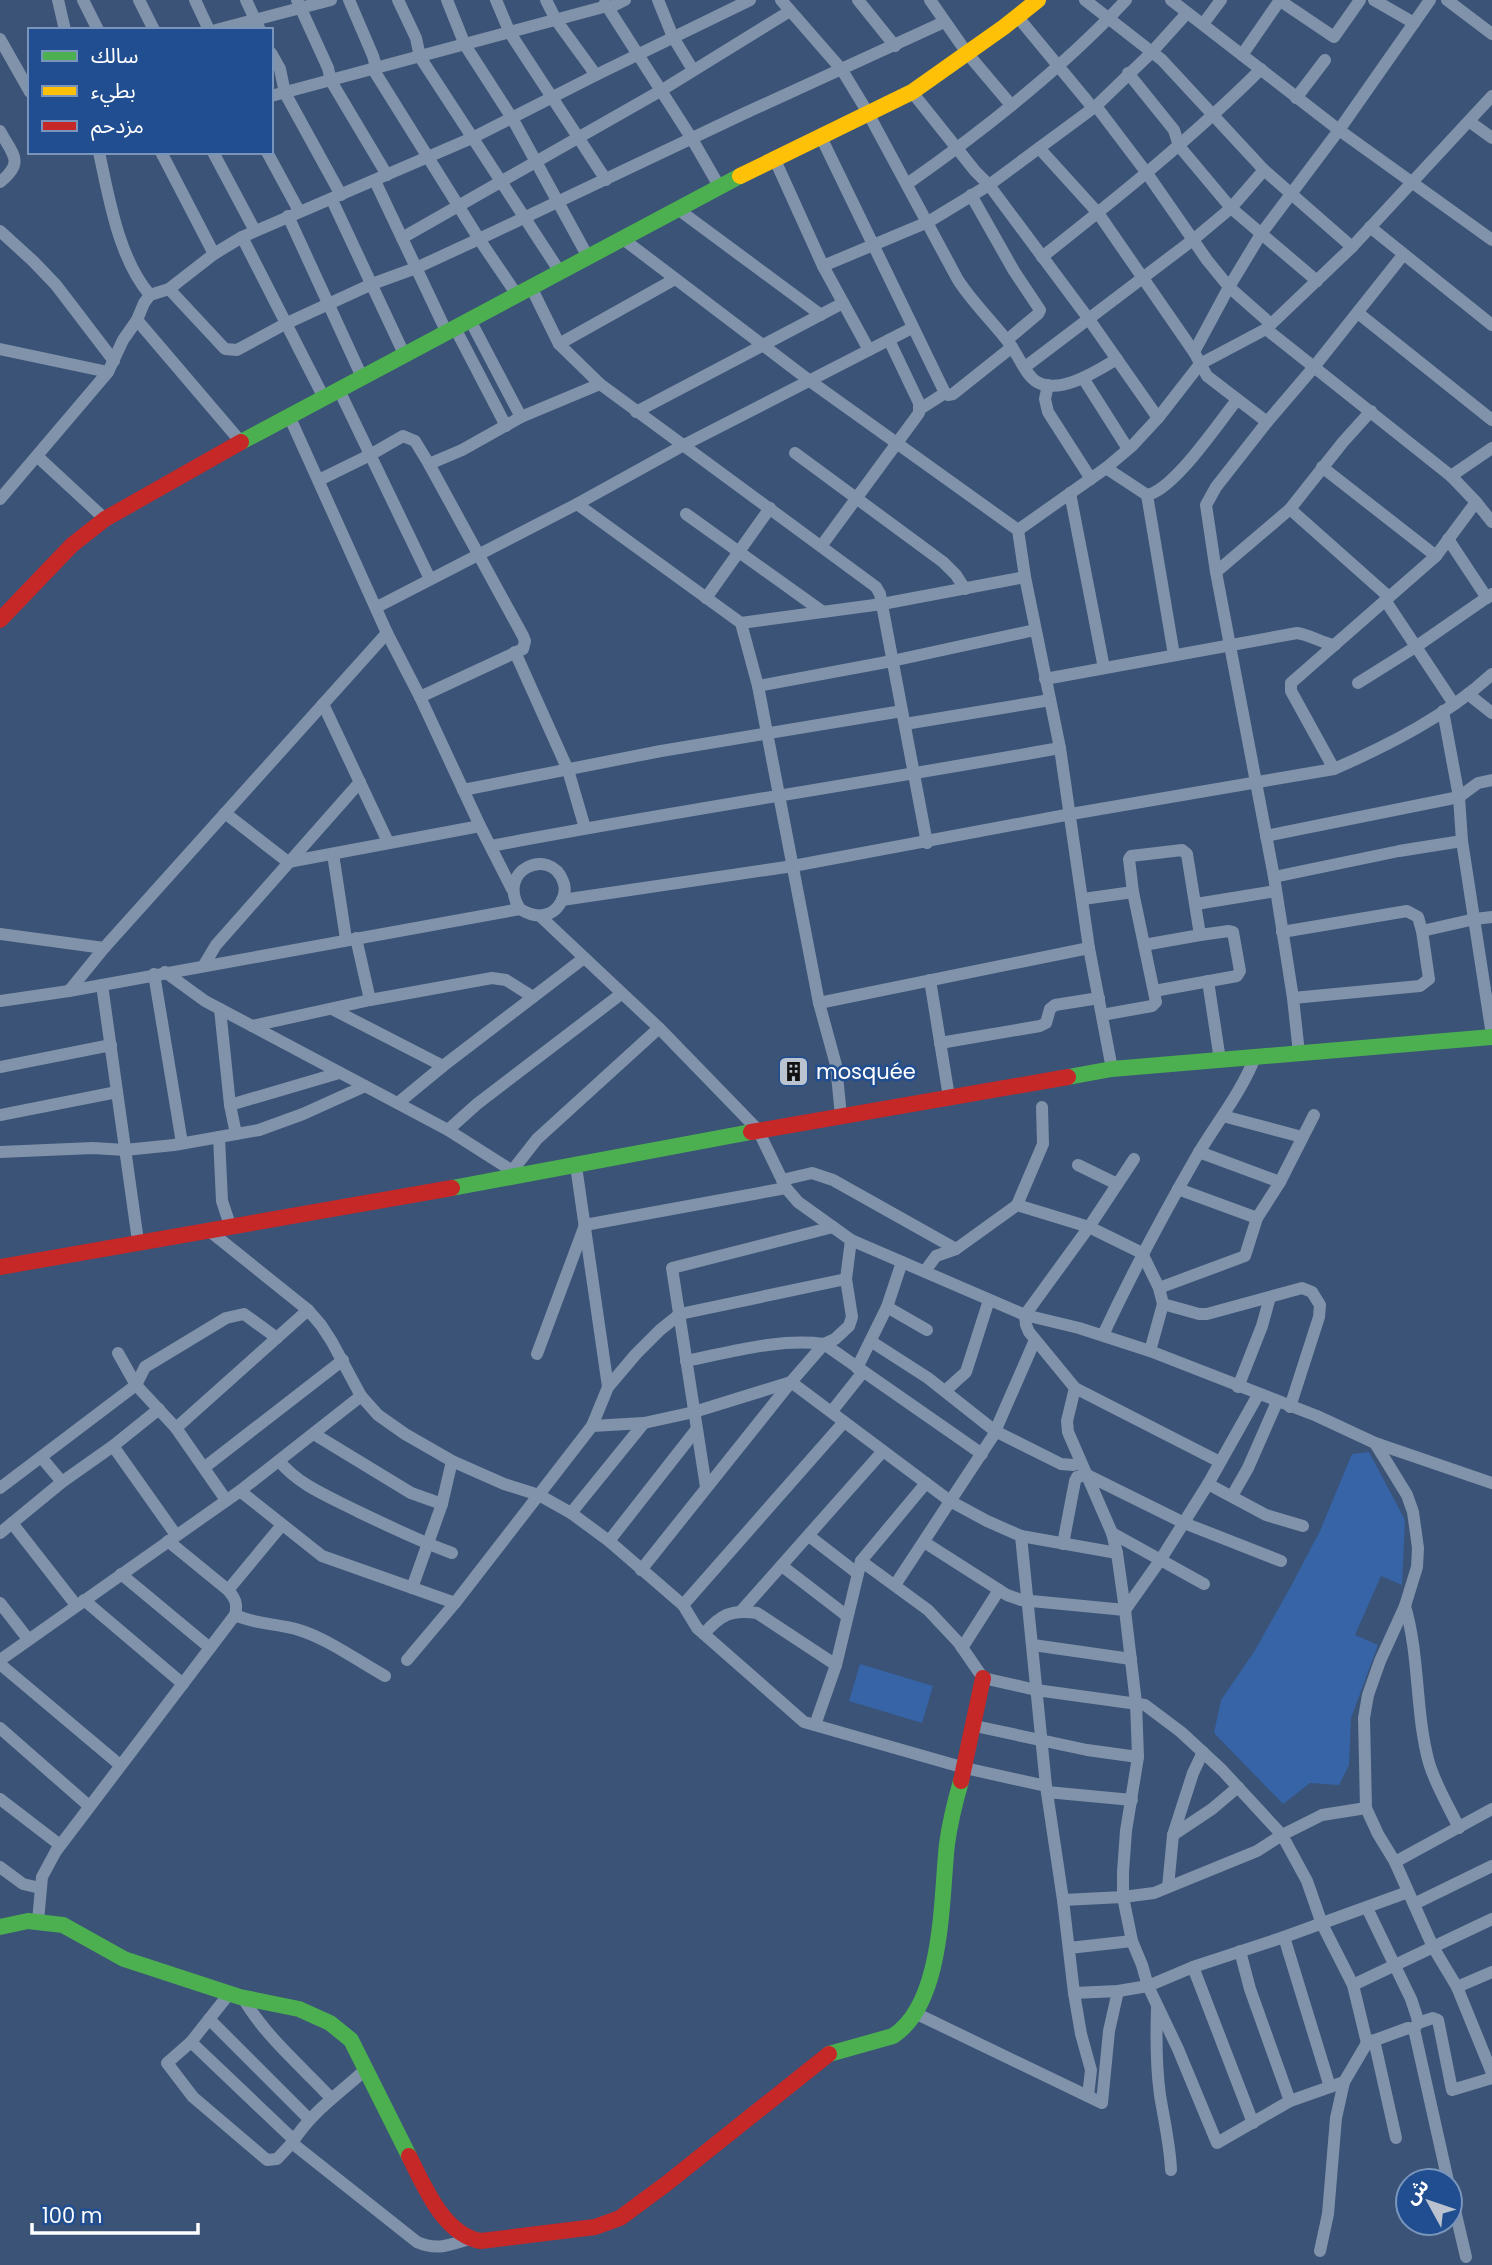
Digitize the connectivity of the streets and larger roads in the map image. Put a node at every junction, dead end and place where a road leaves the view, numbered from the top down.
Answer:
1 (58, 0) edge
2 (83, 0) edge
3 (139, 0) edge
4 (195, 0) edge
5 (246, 0) edge
6 (331, 0) edge
7 (349, 0) edge
8 (398, 0) edge
9 (447, 0) edge
10 (496, 0) edge
11 (546, 0) edge
12 (625, 0) edge
13 (658, 0) edge
14 (750, 0) edge
15 (781, 0) edge
16 (858, 0) edge
17 (930, 0) edge
18 (1038, 0) edge
19 (1085, 0) edge
20 (1126, 0) edge
21 (1171, 0) edge
22 (1221, 0) edge
23 (1279, 0) edge
24 (1360, 0) edge
25 (1374, 0) edge
26 (1430, 0) edge
27 (1447, 0) edge
28 (605, 3) edge
29 (299, 4) edge
30 (790, 11) junction
31 (1187, 13) junction
32 (1017, 16) junction
33 (1108, 19) junction
34 (555, 20) junction
35 (944, 22) junction
36 (1414, 23) junction
37 (257, 24) edge
38 (1203, 24) junction
39 (65, 28) edge
40 (97, 28) edge
41 (153, 28) edge
42 (208, 28) edge
43 (230, 28) edge
44 (510, 33) junction
45 (1492, 34) edge
46 (673, 37) junction
47 (0, 39) edge
48 (465, 45) junction
49 (895, 46) junction
50 (967, 53) junction
51 (1151, 53) junction
52 (638, 55) junction
53 (1242, 55) junction
54 (273, 57) edge
55 (420, 57) junction
56 (1325, 60) dead end
57 (1059, 65) junction
58 (373, 69) junction
59 (1261, 69) junction
60 (692, 70) junction
61 (842, 71) junction
62 (1128, 73) junction
63 (596, 75) junction
64 (331, 81) junction
65 (28, 88) edge
66 (662, 90) junction
67 (912, 92) junction
68 (285, 93) junction
69 (273, 96) edge
70 (1492, 96) edge
71 (552, 97) junction
72 (1296, 98) junction
73 (1011, 105) junction
74 (1095, 107) junction
75 (868, 113) junction
76 (1213, 117) junction
77 (512, 118) junction
78 (1470, 122) junction
79 (1339, 130) junction
80 (0, 131) edge
81 (579, 136) junction
82 (821, 137) junction
83 (472, 138) junction
84 (1492, 138) edge
85 (692, 139) junction
86 (1179, 146) junction
87 (1039, 148) junction
88 (957, 149) junction
89 (100, 154) edge
90 (162, 154) edge
91 (214, 154) edge
92 (268, 154) edge
93 (428, 156) junction
94 (775, 160) junction
95 (536, 161) junction
96 (1264, 170) junction
97 (1146, 172) junction
98 (381, 178) junction
99 (606, 180) junction
100 (499, 181) junction
101 (0, 182) edge
102 (1412, 182) junction
103 (906, 184) junction
104 (989, 185) junction
105 (719, 187) junction
106 (1293, 193) junction
107 (971, 195) junction
108 (337, 198) junction
109 (558, 202) junction
110 (459, 205) junction
111 (1231, 208) junction
112 (678, 210) junction
113 (1098, 213) junction
114 (293, 214) junction
115 (526, 218) junction
116 (928, 222) junction
117 (1370, 227) junction
118 (0, 231) edge
119 (255, 231) junction
120 (1261, 234) junction
121 (242, 237) junction
122 (402, 237) junction
123 (480, 239) junction
124 (623, 239) junction
125 (1194, 239) junction
126 (1492, 240) edge
127 (873, 246) junction
128 (1352, 247) junction
129 (214, 254) junction
130 (1403, 255) junction
131 (588, 257) junction
132 (1042, 257) junction
133 (823, 266) junction
134 (416, 268) junction
135 (560, 272) junction
136 (1144, 277) junction
137 (676, 279) junction
138 (1317, 281) junction
139 (373, 285) junction
140 (1229, 287) junction
141 (169, 289) junction
142 (524, 291) junction
143 (150, 295) junction
144 (844, 303) junction
145 (328, 305) junction
146 (1358, 313) junction
147 (821, 315) junction
148 (1088, 318) junction
149 (137, 320) junction
150 (1491, 322) edge
151 (285, 324) junction
152 (457, 327) junction
153 (1269, 327) junction
154 (912, 328) junction
155 (889, 340) junction
156 (559, 344) junction
157 (1009, 344) junction
158 (763, 346) junction
159 (0, 349) edge
160 (869, 351) junction
161 (405, 356) junction
162 (1197, 358) junction
163 (1117, 359) junction
164 (1025, 366) junction
165 (111, 367) junction
166 (1314, 368) junction
167 (362, 377) junction
168 (1083, 378) junction
169 (810, 381) junction
170 (600, 384) junction
171 (1048, 386) junction
172 (339, 390) junction
173 (945, 393) junction
174 (324, 398) junction
175 (1237, 400) junction
176 (920, 409) junction
177 (1371, 411) junction
178 (636, 412) junction
179 (522, 417) junction
180 (289, 418) junction
181 (1158, 418) junction
182 (1492, 420) edge
183 (1267, 422) junction
184 (506, 426) junction
185 (241, 442) junction
186 (896, 443) junction
187 (682, 446) junction
188 (1492, 448) edge
189 (1128, 449) junction
190 (795, 453) dead end
191 (369, 455) junction
192 (38, 457) junction
193 (429, 464) junction
194 (1322, 467) junction
195 (1106, 468) junction
196 (1451, 476) junction
197 (1091, 479) junction
198 (318, 480) junction
199 (1070, 493) junction
200 (1147, 495) junction
201 (855, 498) junction
202 (0, 499) edge
203 (1476, 502) junction
204 (577, 504) junction
205 (770, 508) junction
206 (1290, 509) junction
207 (686, 514) dead end
208 (105, 519) junction
209 (1492, 522) edge
210 (1018, 530) junction
211 (1448, 539) junction
212 (822, 545) junction
213 (739, 552) junction
214 (477, 555) junction
215 (1436, 556) junction
216 (1216, 572) junction
217 (1025, 577) junction
218 (430, 579) junction
219 (965, 589) junction
220 (1490, 596) edge
221 (706, 598) junction
222 (1387, 598) junction
223 (882, 604) junction
224 (377, 607) junction
225 (823, 612) junction
226 (0, 620) edge
227 (741, 623) junction
228 (1035, 630) junction
229 (387, 633) junction
230 (1335, 645) junction
231 (1231, 646) junction
232 (1417, 646) junction
233 (516, 652) junction
234 (1174, 655) junction
235 (892, 661) junction
236 (1104, 668) junction
237 (1492, 674) edge
238 (1045, 679) junction
239 (1358, 683) dead end
240 (758, 686) junction
241 (1468, 694) junction
242 (420, 697) junction
243 (1050, 699) junction
244 (323, 704) junction
245 (1448, 707) junction
246 (902, 711) junction
247 (1492, 713) edge
248 (905, 724) junction
249 (767, 733) junction
250 (1060, 748) junction
251 (1334, 769) junction
252 (568, 770) junction
253 (913, 774) junction
254 (1492, 780) edge
255 (360, 782) junction
256 (1256, 783) junction
257 (463, 790) junction
258 (779, 796) junction
259 (1458, 797) junction
260 (225, 813) junction
261 (1071, 814) junction
262 (480, 827) junction
263 (585, 828) junction
264 (1266, 836) junction
265 (1462, 841) junction
266 (388, 842) junction
267 (927, 843) junction
268 (491, 846) junction
269 (332, 853) junction
270 (288, 862) junction
271 (793, 866) junction
272 (1274, 877) junction
273 (512, 889) junction
274 (1276, 891) junction
275 (1133, 892) junction
276 (1083, 899) junction
277 (562, 900) junction
278 (1196, 904) junction
279 (520, 909) junction
280 (540, 916) junction
281 (1492, 917) edge
282 (1475, 919) junction
283 (1422, 931) junction
284 (1282, 932) junction
285 (0, 934) edge
286 (1200, 935) junction
287 (351, 939) junction
288 (1144, 945) junction
289 (104, 948) junction
290 (1089, 948) junction
291 (584, 958) junction
292 (204, 965) junction
293 (160, 973) junction
294 (930, 980) junction
295 (1208, 981) junction
296 (102, 985) junction
297 (1154, 990) junction
298 (69, 991) junction
299 (621, 994) junction
300 (533, 997) junction
301 (1099, 998) junction
302 (1293, 998) junction
303 (370, 1000) junction
304 (0, 1001) edge
305 (819, 1003) junction
306 (220, 1009) junction
307 (334, 1010) junction
308 (1102, 1015) junction
309 (252, 1026) junction
310 (659, 1028) junction
311 (1492, 1036) edge
312 (940, 1043) junction
313 (111, 1045) junction
314 (1299, 1053) junction
315 (1255, 1057) junction
316 (1220, 1060) junction
317 (443, 1066) junction
318 (0, 1067) edge
319 (1112, 1069) junction
320 (339, 1073) junction
321 (365, 1086) junction
322 (117, 1092) junction
323 (949, 1097) junction
324 (398, 1103) junction
325 (230, 1105) junction
326 (1042, 1107) dead end
327 (0, 1115) edge
328 (1223, 1115) junction
329 (1314, 1115) dead end
330 (841, 1116) junction
331 (448, 1130) junction
332 (758, 1130) junction
333 (236, 1134) junction
334 (219, 1137) junction
335 (1302, 1137) junction
336 (182, 1143) junction
337 (125, 1150) junction
338 (0, 1152) edge
339 (1199, 1152) junction
340 (1134, 1159) dead end
341 (576, 1166) junction
342 (1078, 1166) dead end
343 (516, 1173) junction
344 (1280, 1182) junction
345 (784, 1184) junction
346 (1117, 1184) junction
347 (1178, 1189) junction
348 (1017, 1205) junction
349 (1257, 1218) junction
350 (230, 1225) junction
351 (584, 1225) junction
352 (833, 1227) junction
353 (1089, 1227) junction
354 (207, 1229) junction
355 (851, 1240) junction
356 (138, 1241) junction
357 (956, 1249) junction
358 (1142, 1253) junction
359 (902, 1262) junction
360 (0, 1266) edge
361 (925, 1271) junction
362 (846, 1279) junction
363 (1159, 1288) junction
364 (1270, 1297) junction
365 (989, 1300) junction
366 (1163, 1304) junction
367 (887, 1307) junction
368 (308, 1310) junction
369 (680, 1314) junction
370 (1025, 1315) junction
371 (927, 1331) dead end
372 (1103, 1335) junction
373 (277, 1338) junction
374 (1035, 1340) junction
375 (872, 1342) junction
376 (824, 1344) junction
377 (1150, 1351) junction
378 (118, 1353) dead end
379 (537, 1354) dead end
380 (343, 1360) junction
381 (686, 1361) junction
382 (860, 1370) junction
383 (791, 1382) junction
384 (136, 1385) junction
385 (608, 1387) junction
386 (1238, 1387) junction
387 (1075, 1388) junction
388 (945, 1391) junction
389 (1258, 1395) junction
390 (361, 1396) junction
391 (1276, 1402) junction
392 (1290, 1407) junction
393 (159, 1409) junction
394 (832, 1411) junction
395 (694, 1412) junction
396 (844, 1422) junction
397 (644, 1423) junction
398 (592, 1426) junction
399 (176, 1428) junction
400 (696, 1430) junction
401 (995, 1431) junction
402 (314, 1434) junction
403 (1375, 1443) junction
404 (113, 1446) junction
405 (883, 1451) junction
406 (982, 1454) junction
407 (41, 1457) junction
408 (279, 1461) junction
409 (452, 1461) junction
410 (1220, 1462) junction
411 (1080, 1463) junction
412 (205, 1467) junction
413 (1087, 1475) junction
414 (62, 1482) junction
415 (926, 1483) junction
416 (1492, 1483) edge
417 (1208, 1484) junction
418 (706, 1487) junction
419 (0, 1488) edge
420 (240, 1491) junction
421 (538, 1495) junction
422 (1232, 1496) junction
423 (226, 1500) junction
424 (950, 1501) junction
425 (442, 1504) junction
426 (571, 1513) junction
427 (12, 1523) junction
428 (1184, 1523) junction
429 (282, 1525) junction
430 (1303, 1526) dead end
431 (0, 1533) edge
432 (1112, 1533) junction
433 (809, 1536) junction
434 (1021, 1536) junction
435 (172, 1538) junction
436 (609, 1541) junction
437 (925, 1542) junction
438 (1063, 1544) junction
439 (428, 1545) junction
440 (452, 1553) dead end
441 (1117, 1553) junction
442 (1161, 1559) junction
443 (1281, 1561) dead end
444 (782, 1566) junction
445 (859, 1567) junction
446 (641, 1570) junction
447 (121, 1574) junction
448 (1204, 1584) dead end
449 (895, 1585) junction
450 (412, 1588) junction
451 (228, 1590) junction
452 (999, 1590) junction
453 (1028, 1600) junction
454 (80, 1602) junction
455 (0, 1603) edge
456 (455, 1603) junction
457 (683, 1605) junction
458 (1405, 1606) junction
459 (743, 1610) junction
460 (1125, 1610) junction
461 (235, 1615) junction
462 (847, 1616) junction
463 (704, 1634) junction
464 (28, 1639) junction
465 (1033, 1645) junction
466 (210, 1648) junction
467 (962, 1648) junction
468 (1131, 1659) junction
469 (407, 1660) dead end
470 (0, 1662) edge
471 (836, 1665) junction
472 (385, 1676) dead end
473 (983, 1678) junction
474 (183, 1684) junction
475 (1036, 1690) junction
476 (1136, 1703) junction
477 (815, 1725) junction
478 (975, 1726) junction
479 (0, 1728) edge
480 (1041, 1739) junction
481 (1203, 1752) junction
482 (1138, 1757) junction
483 (120, 1765) junction
484 (965, 1768) junction
485 (1238, 1787) junction
486 (1046, 1789) junction
487 (0, 1799) edge
488 (1132, 1800) junction
489 (89, 1806) junction
490 (1366, 1808) junction
491 (1492, 1809) edge
492 (1459, 1828) junction
493 (1173, 1835) junction
494 (1282, 1835) junction
495 (60, 1845) junction
496 (1395, 1862) junction
497 (1492, 1866) edge
498 (0, 1867) edge
499 (1168, 1887) junction
500 (40, 1888) junction
501 (1123, 1898) junction
502 (1411, 1898) junction
503 (1063, 1900) junction
504 (1367, 1908) junction
505 (1492, 1919) edge
506 (38, 1921) junction
507 (1322, 1924) junction
508 (0, 1927) edge
509 (1284, 1937) junction
510 (1132, 1941) junction
511 (1433, 1947) junction
512 (1069, 1948) junction
513 (1240, 1951) junction
514 (1395, 1965) junction
515 (1193, 1967) junction
516 (1492, 1972) edge
517 (1353, 1985) junction
518 (1148, 1986) junction
519 (1457, 1987) junction
520 (1118, 1991) junction
521 (1074, 1993) junction
522 (236, 1996) junction
523 (1157, 2004) junction
524 (915, 2013) junction
525 (209, 2019) junction
526 (1416, 2026) junction
527 (1371, 2041) junction
528 (1486, 2041) edge
529 (191, 2042) junction
530 (365, 2070) junction
531 (1492, 2075) edge
532 (1343, 2082) junction
533 (1330, 2087) junction
534 (1088, 2096) junction
535 (331, 2098) junction
536 (1290, 2101) junction
537 (309, 2119) junction
538 (1253, 2123) junction
539 (1396, 2138) dead end
540 (293, 2141) junction
541 (1445, 2167) edge
542 (1171, 2171) dead end
543 (1461, 2237) edge
544 (468, 2239) junction
545 (1320, 2251) dead end
546 (1466, 2258) dead end

1 - 39 street
2 - 40 street
3 - 41 street
4 - 42 street
5 - 37 street
6 - 29 street
7 - 58 street
8 - 55 street
9 - 48 street
10 - 44 street
11 - 34 street
12 - 28 street
13 - 46 street
14 - 46 street
15 - 30 street
16 - 49 street
17 - 35 street
18 - 32 street
19 - 33 street
20 - 33 street
21 - 31 street
22 - 38 street
23 - 24 street
23 - 53 street
25 - 36 street
26 - 36 street
27 - 45 street
28 - 34 street
28 - 52 street
29 - 37 street
29 - 64 street
30 - 60 street
30 - 61 street
31 - 38 street
31 - 51 street
32 - 50 street
32 - 57 street
33 - 51 street
33 - 57 street
34 - 44 street
34 - 63 street
35 - 49 street
35 - 50 street
36 - 79 street
37 - 43 street
38 - 53 street
44 - 48 street
44 - 71 street
46 - 52 street
46 - 60 street
47 - 65 street
48 - 55 street
48 - 77 street
49 - 61 street
50 - 67 street
50 - 73 street
51 - 62 street
51 - 76 street
52 - 63 street
52 - 66 street
53 - 59 street
54 - 68 street
55 - 58 street
55 - 83 street
56 - 72 street
57 - 73 street
57 - 74 street
58 - 64 street
58 - 93 street
59 - 72 street
59 - 76 street
60 - 66 street
61 - 75 street
61 - 85 street
62 - 74 street
62 - 86 street
63 - 71 street
64 - 68 street
64 - 98 street
66 - 81 street
66 - 85 street
67 - 75 street
67 - 88 street
68 - 69 street
68 - 108 street
70 - 78 street
71 - 77 street
71 - 81 street
72 - 79 street
73 - 88 street
74 - 87 street
74 - 97 street
75 - 82 street
75 - 103 street
76 - 86 street
76 - 96 street
77 - 83 street
77 - 95 street
78 - 84 street
78 - 102 street
79 - 102 street
79 - 106 street
80 - 101 street
81 - 95 street
81 - 99 street
82 - 94 street
82 - 127 street
83 - 93 street
83 - 100 street
85 - 99 street
85 - 105 street
86 - 97 street
86 - 111 street
87 - 104 street
87 - 113 street
88 - 103 street
88 - 104 street
89 - 143 street
90 - 129 street
91 - 119 street
92 - 114 street
93 - 98 street
93 - 110 street
94 - 105 street
94 - 133 street
95 - 100 street
95 - 109 street
96 - 106 street
96 - 111 street
97 - 113 street
97 - 125 street
98 - 108 street
98 - 122 street
99 - 109 street
100 - 110 street
100 - 115 street
102 - 117 street
102 - 126 street
103 - 116 street
104 - 107 street
104 - 132 street
105 - 112 street
106 - 120 street
106 - 128 street
107 - 116 street
107 - 157 street
108 - 114 street
108 - 139 street
109 - 115 street
109 - 131 street
110 - 122 street
110 - 123 street
111 - 120 street
111 - 125 street
112 - 124 street
112 - 147 street
113 - 132 street
113 - 136 street
114 - 119 street
114 - 145 street
115 - 123 street
115 - 135 street
116 - 127 street
116 - 157 street
117 - 128 street
117 - 130 street
118 - 165 street
119 - 121 street
120 - 138 street
120 - 140 street
121 - 129 street
121 - 151 street
122 - 134 street
123 - 134 street
123 - 142 street
124 - 131 street
124 - 137 street
125 - 136 street
125 - 140 street
127 - 133 street
127 - 154 street
128 - 138 street
129 - 141 street
130 - 146 street
130 - 150 street
131 - 135 street
132 - 148 street
133 - 144 street
134 - 139 street
134 - 152 street
135 - 142 street
136 - 148 street
136 - 162 street
137 - 156 street
137 - 158 street
138 - 153 street
139 - 145 street
139 - 161 street
140 - 153 street
140 - 162 street
141 - 143 street
141 - 151 street
142 - 152 street
142 - 156 street
143 - 149 street
144 - 147 street
144 - 160 street
145 - 151 street
145 - 167 street
146 - 166 street
146 - 182 street
147 - 158 street
148 - 163 street
148 - 164 street
149 - 165 street
149 - 185 street
151 - 174 street
152 - 161 street
152 - 179 street
152 - 184 street
153 - 162 street
153 - 166 street
154 - 155 street
154 - 173 street
155 - 160 street
155 - 176 street
156 - 170 street
157 - 164 street
157 - 173 street
158 - 169 street
158 - 178 street
159 - 165 street
160 - 169 street
161 - 167 street
162 - 175 street
162 - 181 street
163 - 168 street
163 - 181 street
164 - 171 street
165 - 192 street
166 - 177 street
166 - 183 street
167 - 172 street
168 - 171 street
168 - 189 street
169 - 186 street
169 - 187 street
170 - 178 street
170 - 179 street
171 - 197 street
172 - 174 street
172 - 191 street
173 - 176 street
174 - 180 street
175 - 183 street
175 - 200 street
176 - 186 street
177 - 194 street
177 - 196 street
178 - 187 street
179 - 184 street
180 - 185 street
180 - 198 street
181 - 189 street
183 - 216 street
184 - 193 street
185 - 208 street
186 - 201 street
186 - 210 street
187 - 204 street
187 - 205 street
188 - 196 street
189 - 195 street
190 - 201 street
191 - 193 street
191 - 198 street
191 - 218 street
192 - 202 street
192 - 208 street
193 - 214 street
194 - 206 street
194 - 215 street
195 - 197 street
195 - 200 street
196 - 203 street
197 - 199 street
198 - 224 street
199 - 210 street
199 - 236 street
200 - 234 street
201 - 212 street
201 - 219 street
203 - 209 street
203 - 211 street
204 - 214 street
204 - 221 street
205 - 212 street
205 - 213 street
206 - 216 street
206 - 222 street
207 - 213 street
208 - 226 street
210 - 217 street
211 - 215 street
211 - 220 street
212 - 223 street
213 - 221 street
213 - 225 street
214 - 218 street
214 - 233 street
215 - 222 street
216 - 231 street
217 - 219 street
217 - 228 street
218 - 224 street
219 - 223 street
220 - 232 street
221 - 227 street
222 - 230 street
222 - 232 street
223 - 225 street
223 - 235 street
224 - 229 street
225 - 227 street
227 - 240 street
228 - 235 street
228 - 238 street
229 - 242 street
229 - 244 street
230 - 231 street
230 - 251 street
231 - 234 street
231 - 256 street
232 - 239 street
232 - 245 street
233 - 242 street
233 - 252 street
234 - 236 street
235 - 240 street
235 - 246 street
236 - 238 street
237 - 241 street
238 - 243 street
240 - 249 street
241 - 245 street
241 - 247 street
242 - 257 street
243 - 248 street
243 - 250 street
244 - 255 street
244 - 260 street
245 - 251 street
245 - 259 street
246 - 248 street
246 - 249 street
248 - 253 street
249 - 252 street
249 - 258 street
250 - 253 street
250 - 261 street
251 - 256 street
252 - 257 street
252 - 263 street
253 - 258 street
253 - 267 street
254 - 259 street
255 - 266 street
255 - 270 street
256 - 261 street
256 - 264 street
257 - 262 street
258 - 263 street
258 - 271 street
259 - 264 street
259 - 265 street
260 - 270 street
260 - 289 street
261 - 267 street
261 - 276 street
262 - 266 street
262 - 268 street
263 - 268 street
264 - 272 street
265 - 272 street
265 - 282 street
266 - 269 street
267 - 271 street
268 - 273 street
269 - 270 street
269 - 287 street
270 - 292 street
271 - 277 street
271 - 305 street
272 - 274 street
273 - 277 street
273 - 279 street
274 - 278 street
274 - 284 street
275 - 276 street
275 - 278 street
275 - 288 street
276 - 290 street
277 - 280 street
278 - 286 street
279 - 280 street
279 - 287 street
280 - 291 street
281 - 282 street
282 - 283 street
282 - 311 street
283 - 284 street
283 - 302 street
284 - 302 street
285 - 289 street
286 - 288 street
286 - 295 street
287 - 292 street
287 - 303 street
288 - 297 street
289 - 298 street
290 - 294 street
290 - 301 street
291 - 299 street
291 - 300 street
292 - 293 street
293 - 296 street
293 - 306 street
293 - 336 street
294 - 305 street
294 - 312 street
295 - 297 street
295 - 316 street
296 - 298 street
296 - 313 street
297 - 308 street
298 - 304 street
299 - 310 street
299 - 331 street
300 - 303 street
300 - 317 street
301 - 308 street
301 - 312 street
302 - 314 street
303 - 307 street
305 - 330 street
306 - 309 street
306 - 325 street
307 - 309 street
307 - 317 street
308 - 319 street
309 - 320 street
310 - 332 street
310 - 343 street
311 - 314 street
312 - 323 street
313 - 318 street
313 - 322 street
314 - 315 street
315 - 316 street
315 - 328 street
316 - 319 street
317 - 324 street
319 - 323 street
320 - 321 street
320 - 325 street
321 - 324 street
321 - 333 street
322 - 327 street
322 - 337 street
323 - 330 street
324 - 331 street
325 - 333 street
326 - 348 street
328 - 335 street
328 - 339 street
329 - 335 street
330 - 332 street
331 - 343 street
332 - 341 street
332 - 345 street
333 - 334 street
334 - 336 street
334 - 350 street
335 - 344 street
336 - 337 street
337 - 338 street
337 - 356 street
339 - 344 street
339 - 347 street
340 - 346 street
341 - 343 street
341 - 351 street
342 - 346 street
343 - 350 street
344 - 349 street
345 - 351 street
345 - 352 street
345 - 357 street
346 - 353 street
347 - 349 street
347 - 358 street
348 - 353 street
348 - 357 street
349 - 363 street
350 - 354 street
351 - 379 street
351 - 385 street
352 - 355 street
352 - 369 street
353 - 358 street
353 - 370 street
354 - 356 street
354 - 368 street
355 - 359 street
355 - 362 street
356 - 360 street
357 - 361 street
358 - 363 street
358 - 372 street
359 - 361 street
359 - 367 street
361 - 365 street
362 - 369 street
362 - 376 street
363 - 366 street
364 - 366 street
364 - 386 street
364 - 392 street
365 - 370 street
365 - 388 street
366 - 377 street
367 - 371 street
367 - 375 street
368 - 373 street
368 - 380 street
369 - 381 street
369 - 385 street
370 - 372 street
370 - 374 street
372 - 377 street
373 - 384 street
373 - 399 street
374 - 387 street
374 - 401 street
375 - 382 street
375 - 388 street
376 - 381 street
376 - 382 street
376 - 383 street
377 - 386 street
378 - 384 street
380 - 390 street
380 - 412 street
381 - 395 street
382 - 394 street
382 - 406 street
383 - 394 street
383 - 395 street
383 - 418 street
384 - 393 street
384 - 407 street
385 - 398 street
386 - 389 street
387 - 410 street
387 - 411 street
388 - 401 street
389 - 391 street
389 - 410 street
390 - 402 street
390 - 409 street
391 - 392 street
391 - 422 street
392 - 403 street
393 - 399 street
393 - 404 street
394 - 396 street
395 - 397 street
395 - 400 street
396 - 405 street
396 - 457 street
397 - 398 street
397 - 426 street
398 - 421 street
399 - 412 street
400 - 418 street
400 - 436 street
401 - 406 street
401 - 411 street
402 - 408 street
402 - 425 street
403 - 416 street
403 - 458 street
404 - 414 street
404 - 435 street
405 - 415 street
405 - 433 street
406 - 424 street
407 - 414 street
407 - 419 street
408 - 420 street
408 - 439 street
409 - 421 street
409 - 425 street
410 - 417 street
411 - 413 street
412 - 423 street
413 - 428 street
413 - 432 street
413 - 438 street
414 - 427 street
415 - 424 street
415 - 445 street
417 - 422 street
417 - 428 street
418 - 446 street
420 - 423 street
420 - 429 street
421 - 426 street
421 - 456 street
422 - 430 street
423 - 435 street
424 - 434 street
424 - 437 street
425 - 439 street
426 - 436 street
427 - 431 street
427 - 454 street
428 - 442 street
428 - 443 street
429 - 450 street
429 - 451 street
432 - 441 street
432 - 442 street
433 - 444 street
433 - 445 street
434 - 438 street
434 - 453 street
435 - 447 street
435 - 451 street
436 - 446 street
437 - 449 street
437 - 452 street
438 - 441 street
439 - 440 street
439 - 450 street
441 - 460 street
442 - 448 street
442 - 460 street
444 - 459 street
444 - 462 street
445 - 449 street
445 - 462 street
446 - 457 street
447 - 454 street
447 - 466 street
449 - 467 street
450 - 456 street
451 - 461 street
452 - 453 street
452 - 467 street
453 - 460 street
453 - 465 street
454 - 464 street
454 - 474 street
455 - 464 street
456 - 469 street
457 - 463 street
458 - 490 street
458 - 492 street
459 - 463 street
459 - 471 street
460 - 468 street
461 - 466 street
461 - 472 street
462 - 471 street
463 - 477 street
464 - 470 street
465 - 468 street
465 - 475 street
466 - 474 street
467 - 473 street
468 - 476 street
470 - 483 street
471 - 477 street
473 - 475 street
473 - 478 street
474 - 483 street
475 - 476 street
475 - 480 street
476 - 481 street
476 - 482 street
477 - 484 street
478 - 480 street
478 - 484 street
479 - 489 street
480 - 482 street
480 - 486 street
481 - 485 street
481 - 493 street
482 - 488 street
483 - 489 street
484 - 486 street
484 - 524 street
485 - 493 street
485 - 494 street
486 - 488 street
486 - 503 street
487 - 495 street
488 - 501 street
489 - 495 street
490 - 494 street
490 - 496 street
491 - 492 street
492 - 496 street
493 - 499 street
494 - 499 street
494 - 507 street
495 - 500 street
496 - 502 street
497 - 502 street
498 - 500 street
499 - 501 street
500 - 506 street
501 - 503 street
501 - 510 street
502 - 504 street
502 - 511 street
503 - 512 street
504 - 507 street
504 - 514 street
505 - 511 street
506 - 508 street
506 - 522 street
507 - 509 street
507 - 517 street
509 - 513 street
509 - 533 street
510 - 512 street
510 - 518 street
511 - 514 street
511 - 519 street
512 - 521 street
513 - 515 street
513 - 536 street
514 - 517 street
514 - 526 street
515 - 518 street
515 - 538 street
516 - 519 street
517 - 527 street
518 - 520 street
518 - 523 street
519 - 528 street
520 - 521 street
520 - 534 street
521 - 534 street
522 - 525 street
522 - 530 street
522 - 535 street
523 - 538 street
523 - 542 street
524 - 534 street
524 - 544 street
525 - 529 street
525 - 537 street
526 - 527 street
526 - 531 street
526 - 541 street
527 - 532 street
527 - 539 street
528 - 531 street
529 - 540 street
529 - 540 street
530 - 535 street
530 - 544 street
532 - 533 street
532 - 545 street
533 - 536 street
535 - 537 street
536 - 538 street
537 - 540 street
540 - 544 street
543 - 546 street

